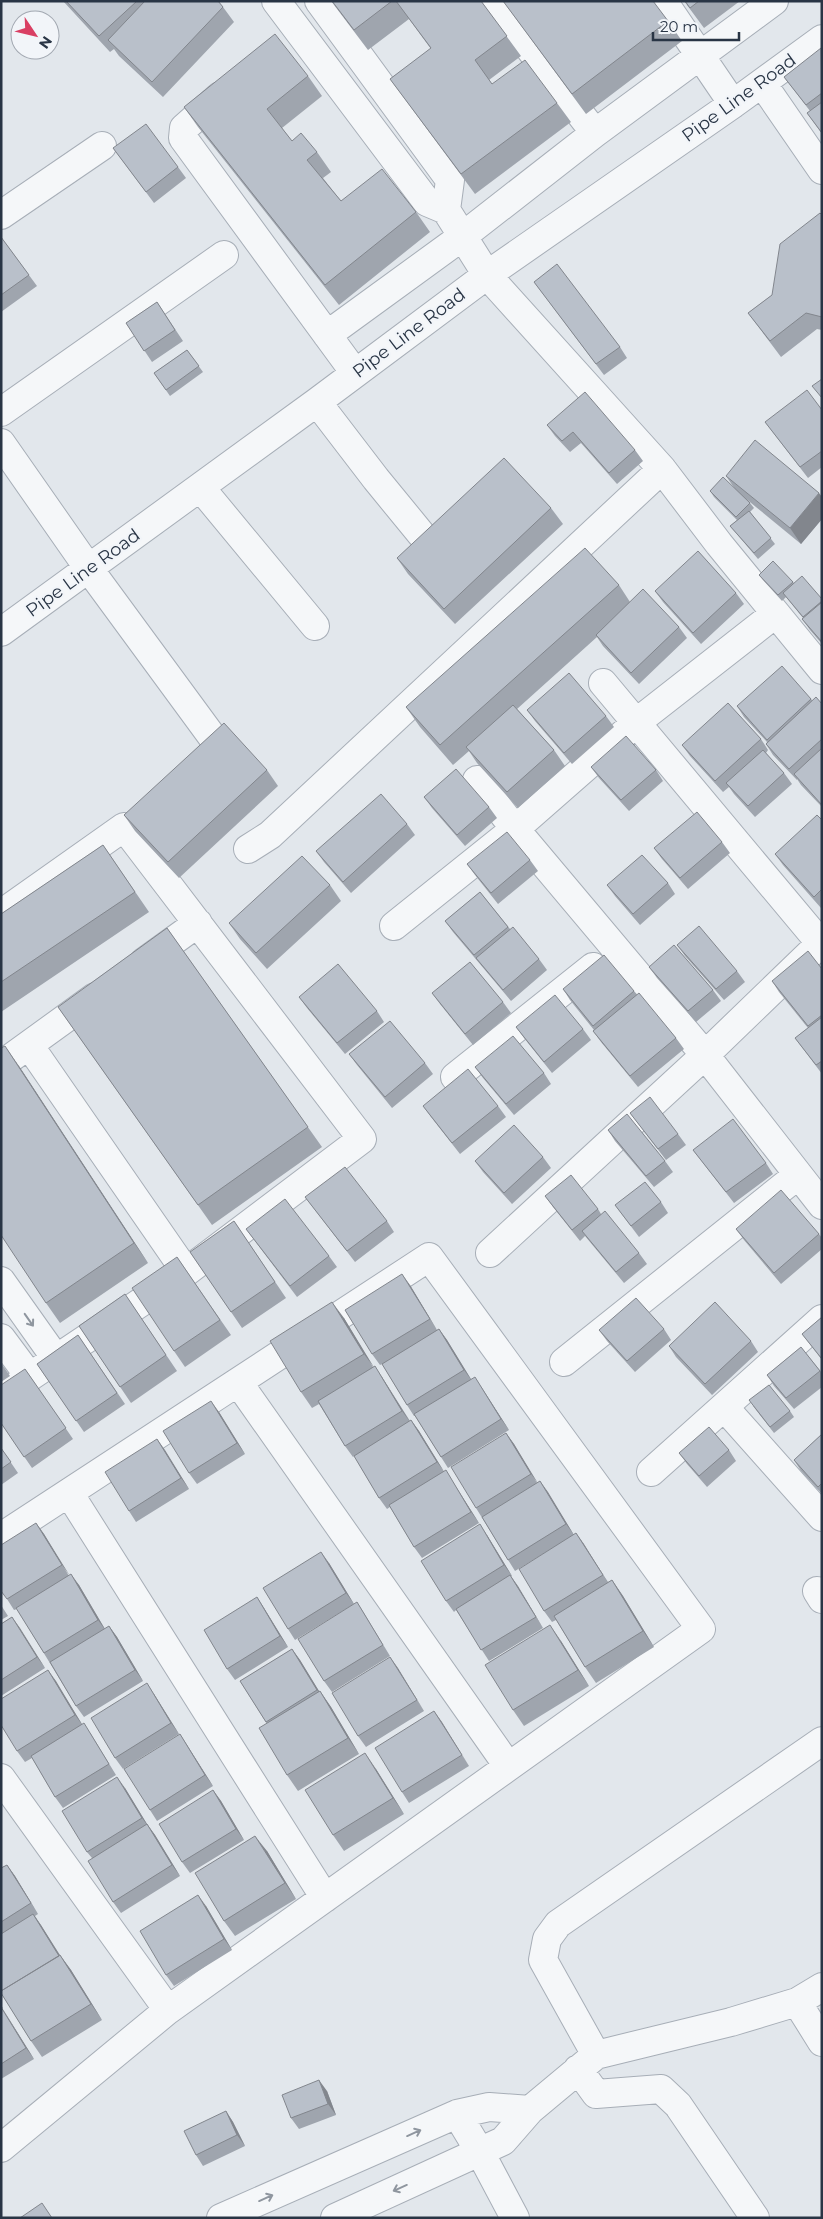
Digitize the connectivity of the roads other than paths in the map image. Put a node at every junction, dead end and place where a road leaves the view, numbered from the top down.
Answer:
1 (276, 1) edge
2 (318, 1) edge
3 (493, 1) edge
4 (663, 1) edge
5 (774, 1) edge
6 (822, 39) edge
7 (700, 56) junction
8 (236, 82) edge
9 (762, 83) junction
10 (733, 104) junction
11 (595, 133) junction
12 (102, 146) dead end
13 (822, 170) edge
14 (446, 210) junction
15 (1, 215) edge
16 (463, 236) junction
17 (224, 256) dead end
18 (487, 275) junction
19 (327, 335) junction
20 (355, 373) junction
21 (317, 402) junction
22 (1, 412) edge
23 (1, 443) edge
24 (662, 469) junction
25 (200, 487) junction
26 (421, 534) edge
27 (89, 569) junction
28 (775, 614) junction
29 (315, 626) dead end
30 (1, 632) edge
31 (822, 670) edge
32 (603, 683) dead end
33 (637, 722) junction
34 (216, 742) edge
35 (477, 780) edge
36 (516, 829) junction
37 (248, 849) dead end
38 (1, 914) edge
39 (198, 923) junction
40 (394, 926) dead end
41 (821, 944) edge
42 (616, 949) junction
43 (29, 1045) junction
44 (705, 1055) junction
45 (1, 1065) edge
46 (455, 1077) edge
47 (798, 1175) junction
48 (822, 1205) edge
49 (490, 1252) dead end
50 (186, 1272) junction
51 (1, 1281) edge
52 (822, 1319) edge
53 (1, 1338) edge
54 (57, 1360) junction
55 (564, 1362) dead end
56 (30, 1377) junction
57 (238, 1382) junction
58 (1, 1396) edge
59 (724, 1407) junction
60 (651, 1472) dead end
61 (68, 1493) junction
62 (822, 1517) edge
63 (1, 1537) edge
64 (822, 1741) edge
65 (508, 1766) junction
66 (1, 1778) edge
67 (325, 1898) junction
68 (822, 1987) edge
69 (797, 2002) junction
70 (168, 2010) junction
71 (822, 2042) edge
72 (587, 2062) junction
73 (530, 2110) junction
74 (457, 2114) junction
75 (1, 2148) edge
76 (480, 2152) junction
77 (221, 2218) edge
78 (335, 2218) edge
79 (515, 2218) edge
80 (755, 2218) edge

1 - 14 street
2 - 14 street
3 - 11 street
4 - 7 street
5 - 7 street
6 - 9 street, Pipe Line Road
7 - 10 street
7 - 11 street
8 - 19 street
9 - 10 street, Pipe Line Road
9 - 13 street
10 - 18 street, Pipe Line Road
11 - 16 street
12 - 15 street
14 - 16 street
16 - 18 street
16 - 19 street
17 - 22 street
18 - 20 street, Pipe Line Road
18 - 24 street
19 - 20 street
20 - 21 street, Pipe Line Road
21 - 25 street, Pipe Line Road
21 - 26 street
23 - 27 street
24 - 28 street
24 - 37 street
25 - 27 street, Pipe Line Road
25 - 29 street
27 - 30 street, Pipe Line Road
27 - 34 street
28 - 31 street
28 - 33 street
32 - 33 street
33 - 36 street
33 - 41 street
35 - 36 street
36 - 40 street
36 - 42 street
38 - 39 street
39 - 43 street
39 - 50 street
41 - 44 street
42 - 44 street
42 - 46 street
43 - 45 street
43 - 50 street
44 - 47 street
44 - 49 street
47 - 48 street
47 - 55 street
50 - 54 street
51 -> 54 street
52 - 59 street
53 - 56 street
54 - 56 street
56 - 58 street
57 - 61 street
57 - 65 street
57 - 65 street
59 - 60 street
59 - 62 street
61 - 63 street
61 - 67 street
64 - 72 street
65 - 67 street
66 - 70 street
67 - 70 street
68 - 69 street
69 - 71 street
69 - 72 street
70 - 75 street
72 - 73 street
72 - 80 street
73 - 74 street
73 - 76 street
74 - 76 street
77 -> 74 street
76 -> 78 street
76 - 79 street

